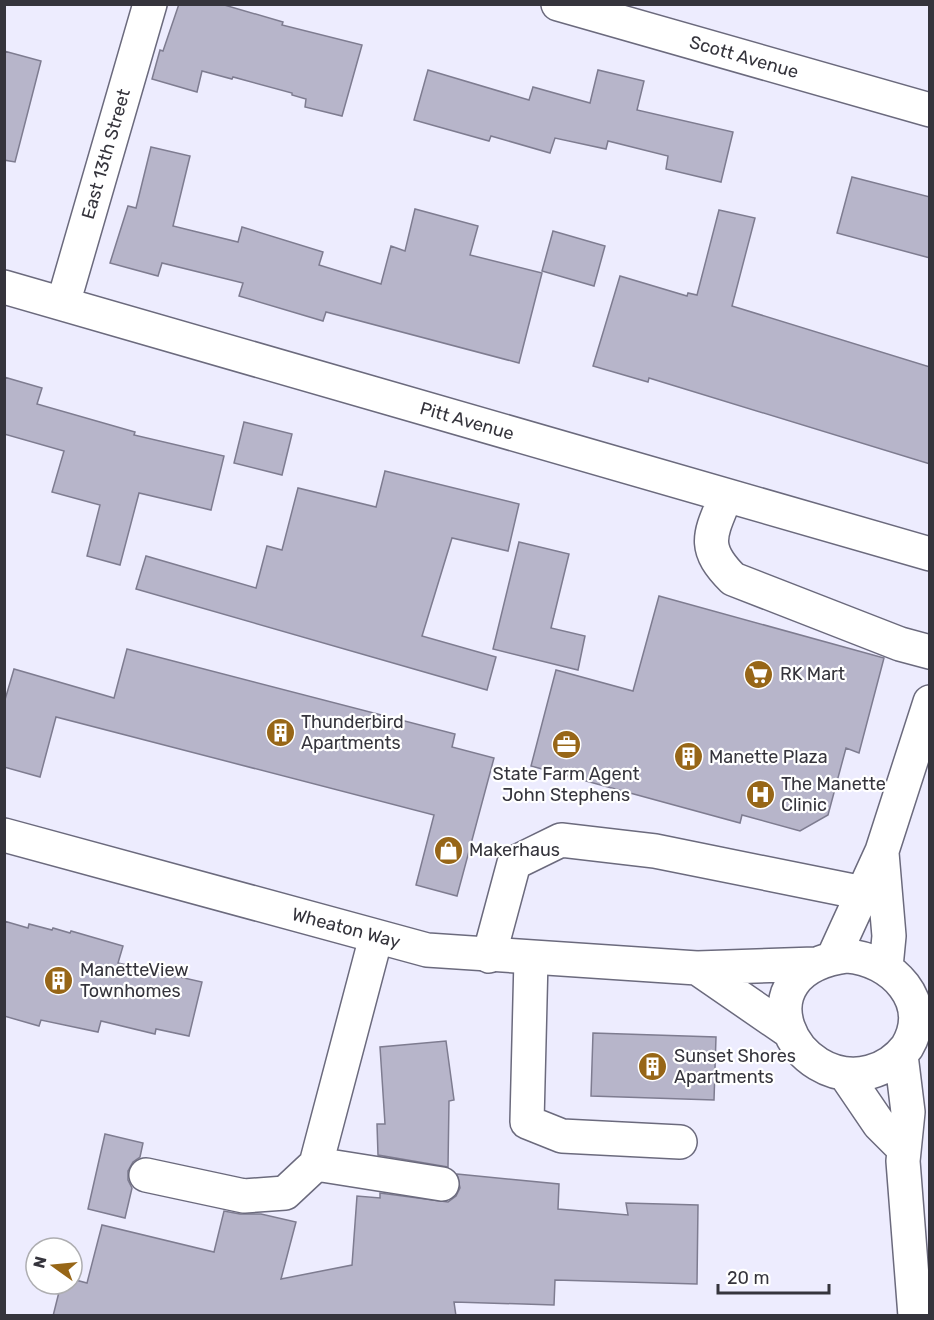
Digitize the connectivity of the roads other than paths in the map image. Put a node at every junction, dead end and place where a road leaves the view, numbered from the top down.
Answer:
1 (150, 4) edge
2 (558, 4) edge
3 (930, 110) edge
4 (4, 287) edge
5 (63, 304) junction
6 (726, 496) junction
7 (930, 554) edge
8 (930, 652) edge
9 (930, 702) edge
10 (4, 835) edge
11 (882, 851) junction
12 (863, 893) junction
13 (376, 936) junction
14 (489, 956) junction
15 (531, 959) junction
16 (824, 961) junction
17 (886, 967) junction
18 (697, 968) junction
19 (790, 1032) junction
20 (901, 1055) junction
21 (845, 1074) junction
22 (680, 1142) dead end
23 (903, 1155) junction
24 (316, 1164) junction
25 (146, 1175) dead end
26 (442, 1184) dead end
27 (915, 1316) edge

1 - 5 main road, East 13th Street
2 - 3 main road, Scott Avenue
4 - 5 main road, Pitt Avenue
5 - 6 main road, Pitt Avenue
6 - 7 main road, Pitt Avenue
6 - 8 main road
9 - 11 main road
10 - 13 main road, Wheaton Way
11 - 12 main road
11 - 17 main road
12 - 14 main road
12 - 16 main road
13 - 14 main road, Wheaton Way
13 - 24 main road
14 - 15 main road, Wheaton Way
15 - 18 main road, Wheaton Way
15 - 22 main road
16 - 17 main road
16 - 18 main road, Wheaton Way
16 - 19 main road
17 - 20 main road
18 - 19 main road
19 - 21 main road
20 - 21 main road
20 - 23 main road
21 - 23 main road
23 - 27 main road
24 - 25 main road
24 - 26 main road

